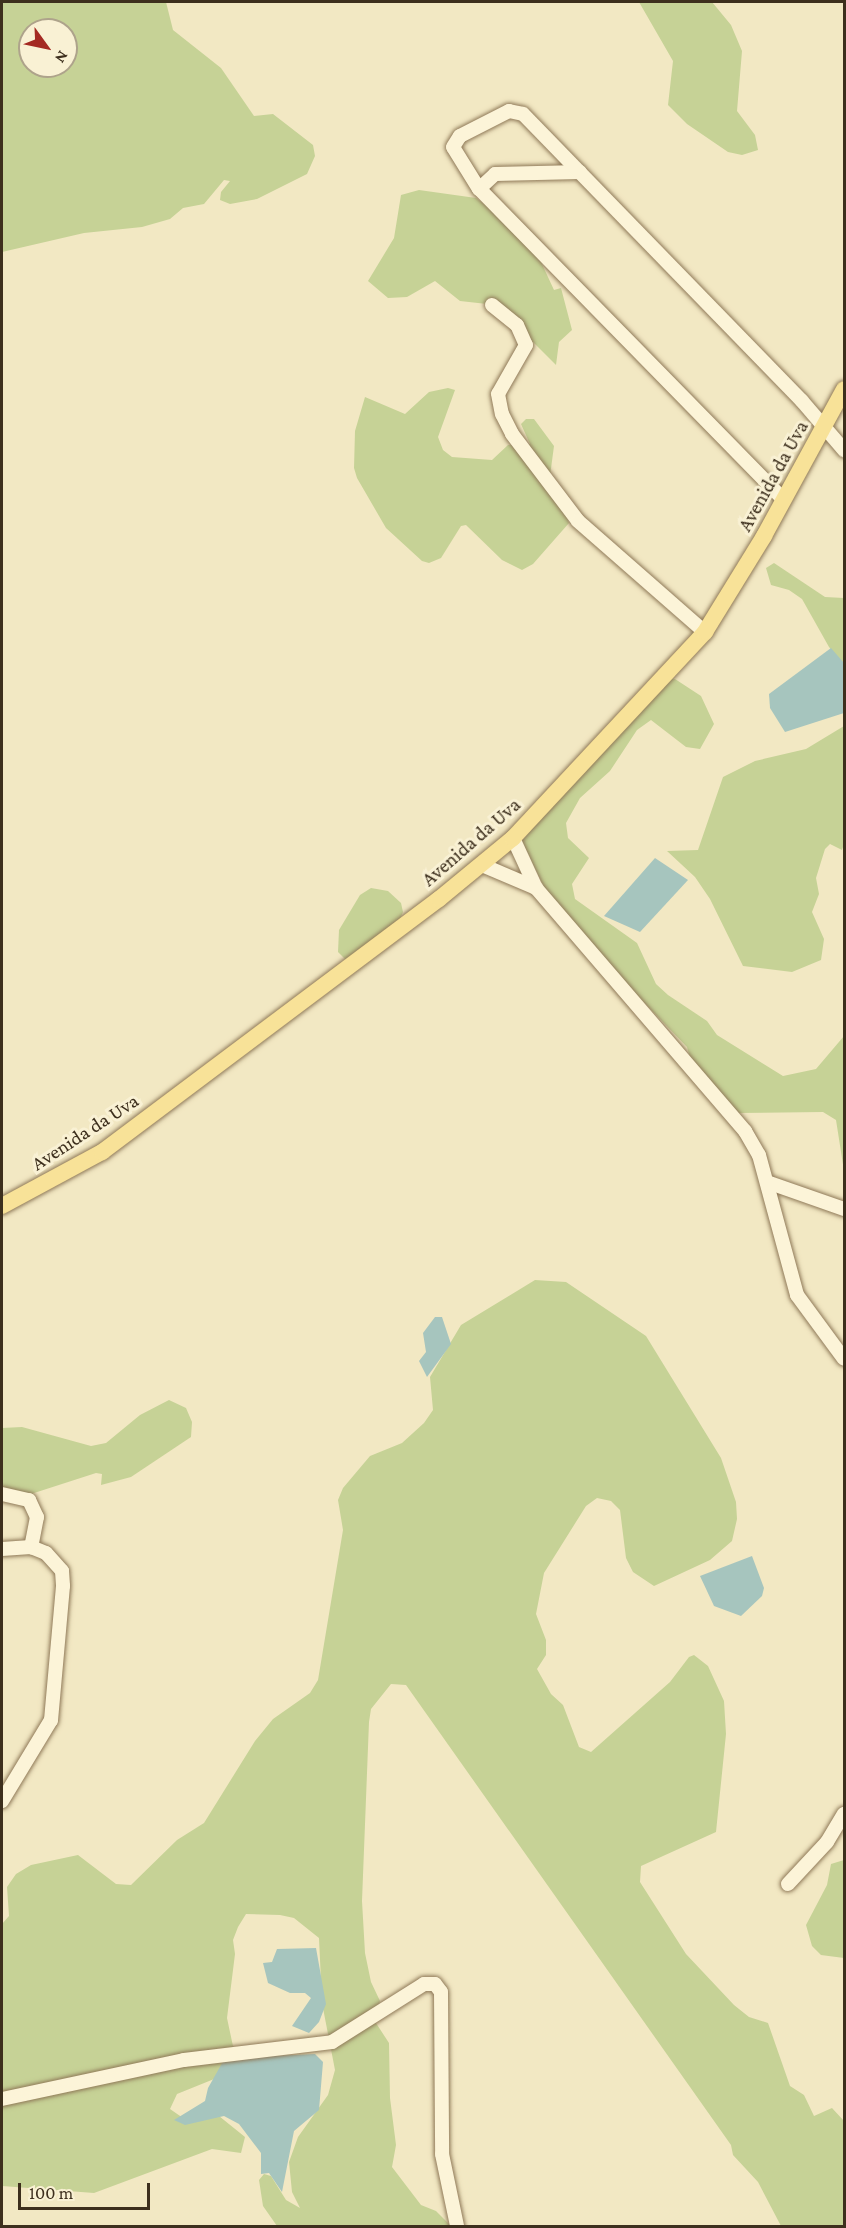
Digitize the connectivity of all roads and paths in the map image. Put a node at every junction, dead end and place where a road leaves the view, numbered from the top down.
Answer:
1 (580, 172) junction
2 (479, 189) junction
3 (492, 305) dead end
4 (844, 389) edge
5 (825, 425) junction
6 (844, 450) edge
7 (784, 500) junction
8 (705, 633) junction
9 (513, 838) junction
10 (482, 865) junction
11 (536, 888) junction
12 (768, 1182) junction
13 (2, 1206) edge
14 (844, 1209) edge
15 (844, 1359) edge
16 (2, 1494) edge
17 (31, 1548) junction
18 (2, 1549) edge
19 (2, 1801) edge
20 (844, 1814) edge
21 (788, 1884) dead end
22 (2, 2099) edge
23 (457, 2226) edge

1 - 2 street
1 - 2 street
1 - 5 street
2 - 7 street
3 - 8 street
4 - 5 main road, Avenida da Uva
5 - 6 street
5 - 7 main road, Avenida da Uva
7 - 8 main road, Avenida da Uva
8 - 9 main road, Avenida da Uva
9 - 10 main road, Avenida da Uva
9 - 11 street
10 - 11 street
10 - 13 main road, Avenida da Uva
11 - 12 street
12 - 14 street
12 - 15 street
16 - 17 street
17 - 18 street
17 - 19 street
20 - 21 street
22 - 23 street

